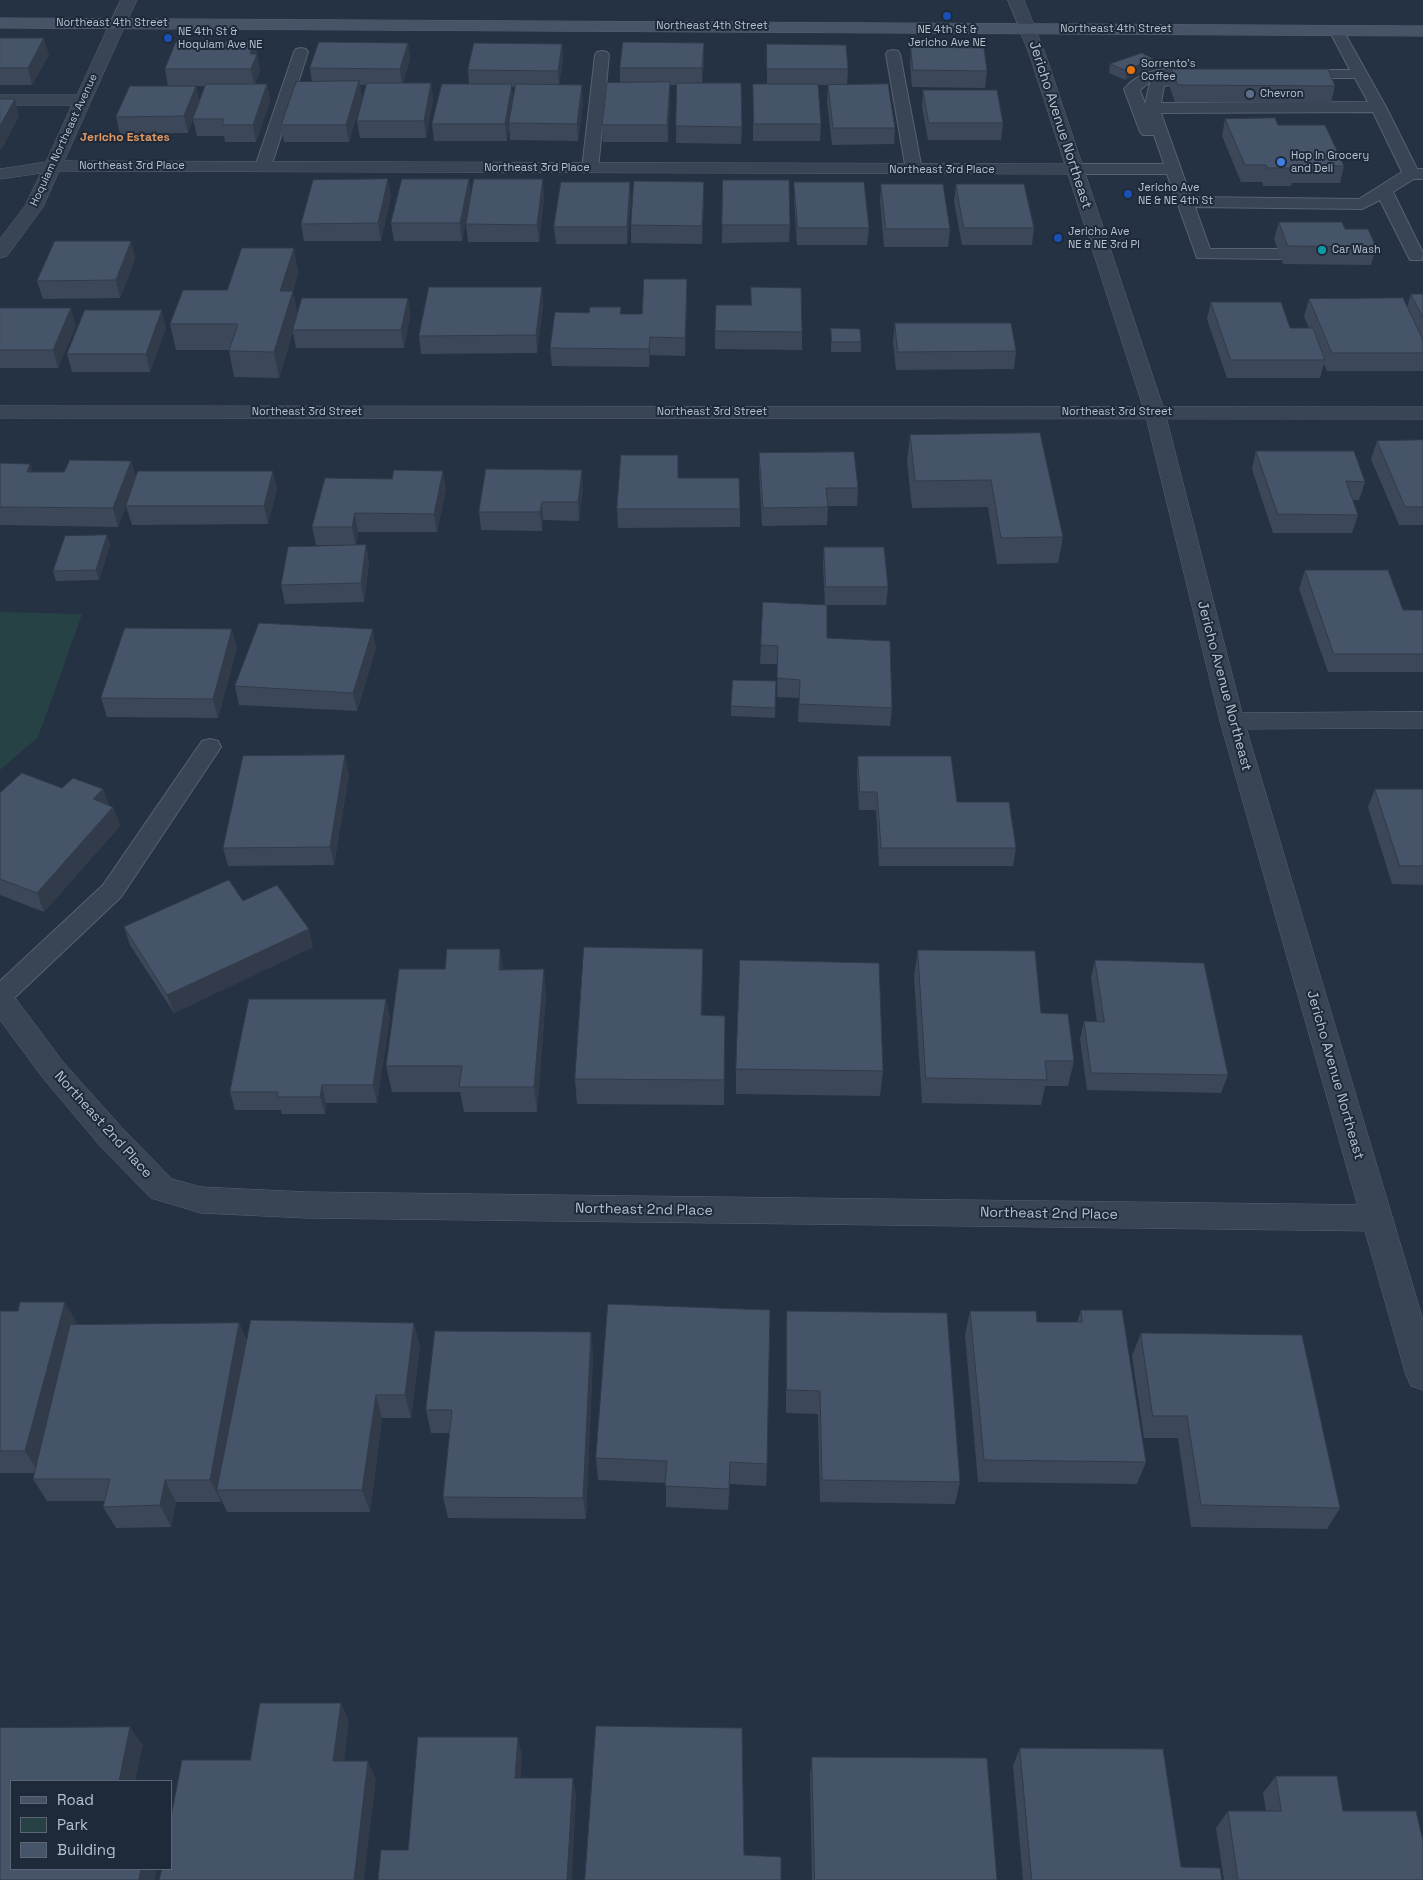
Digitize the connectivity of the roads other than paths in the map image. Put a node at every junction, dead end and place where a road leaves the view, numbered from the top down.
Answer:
1 (129, 0) edge
2 (1016, 0) edge
3 (0, 23) edge
4 (118, 23) junction
5 (1027, 28) junction
6 (1336, 30) junction
7 (1423, 31) edge
8 (301, 52) dead end
9 (893, 54) dead end
10 (602, 55) dead end
11 (1282, 74) edge
12 (1360, 74) junction
13 (0, 100) edge
14 (82, 100) junction
15 (1378, 107) junction
16 (1152, 108) junction
17 (51, 166) junction
18 (263, 167) junction
19 (590, 169) junction
20 (1168, 169) junction
21 (914, 170) junction
22 (1075, 170) junction
23 (0, 174) edge
24 (1417, 174) edge
25 (1384, 191) junction
26 (1184, 202) junction
27 (0, 252) edge
28 (1280, 254) edge
29 (1416, 256) dead end
30 (0, 412) edge
31 (1155, 413) junction
32 (1423, 413) edge
33 (1423, 720) edge
34 (1232, 721) junction
35 (210, 746) dead end
36 (0, 998) edge
37 (1377, 1218) junction
38 (1423, 1375) edge

1 - 4 street, Hoquiam Northeast Avenue
2 - 5 street, Jericho Avenue Northeast
3 - 4 main road, Northeast 4th Street
4 - 5 main road, Northeast 4th Street
4 - 14 street, Hoquiam Northeast Avenue
5 - 6 main road, Northeast 4th Street
5 - 22 street, Jericho Avenue Northeast
6 - 7 main road, Northeast 4th Street
6 - 12 lane
8 - 18 lane
9 - 21 lane
10 - 19 lane
11 - 12 lane
12 - 15 lane
13 - 14 street
14 - 17 street, Hoquiam Northeast Avenue
15 - 16 lane
15 - 24 lane
16 - 20 lane
16 - 20 lane
17 - 18 street, Northeast 3rd Place
17 - 23 street, Northeast 3rd Place
17 - 27 street, Hoquiam Northeast Avenue
18 - 19 street, Northeast 3rd Place
19 - 21 street, Northeast 3rd Place
20 - 22 lane
20 - 26 lane
21 - 22 street, Northeast 3rd Place
22 - 31 street, Jericho Avenue Northeast
24 - 25 lane
25 - 26 lane
25 - 29 lane
26 - 28 lane
30 - 31 street, Northeast 3rd Street
31 - 32 street, Northeast 3rd Street
31 - 34 street, Jericho Avenue Northeast
33 - 34 street
34 - 37 street, Jericho Avenue Northeast
35 - 36 lane
36 - 37 street, Northeast 2nd Place
37 - 38 street, Jericho Avenue Northeast

